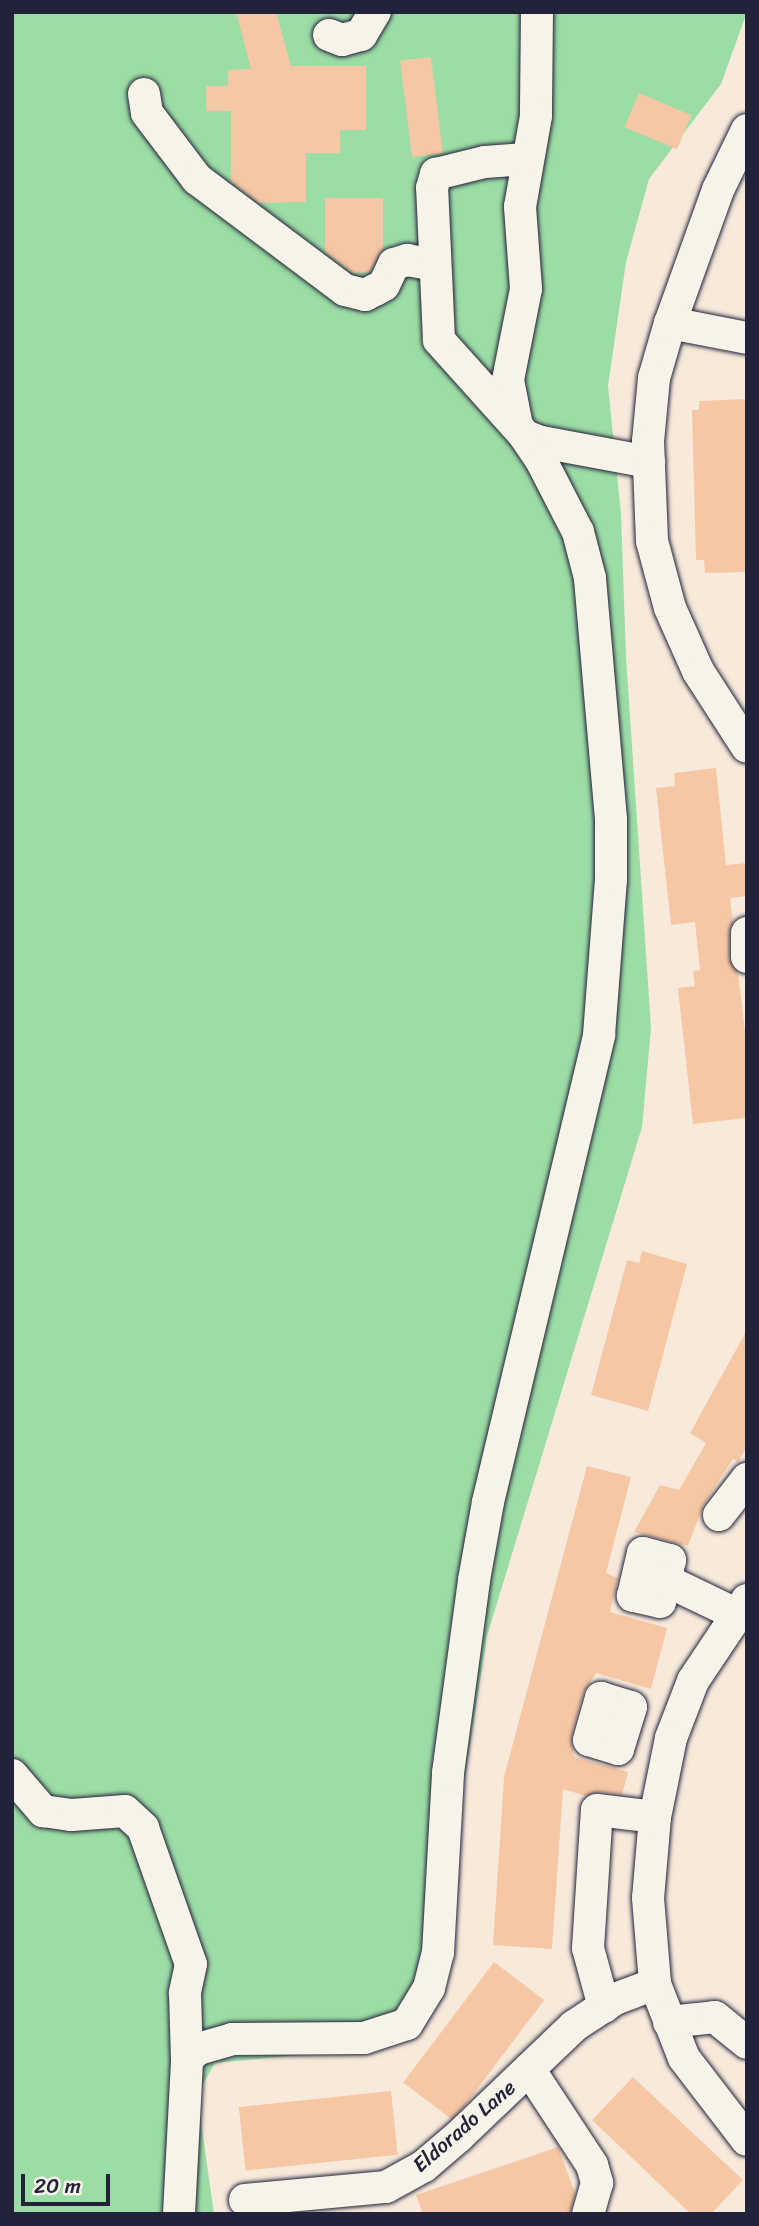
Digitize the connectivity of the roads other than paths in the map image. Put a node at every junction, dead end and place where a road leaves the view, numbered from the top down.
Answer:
1 (375, 12) edge
2 (537, 12) edge
3 (319, 23) edge
4 (144, 94) dead end
5 (747, 130) edge
6 (526, 159) junction
7 (434, 265) junction
8 (670, 323) junction
9 (747, 338) edge
10 (525, 436) junction
11 (649, 462) junction
12 (747, 747) edge
13 (747, 933) edge
14 (747, 957) edge
15 (747, 1479) edge
16 (719, 1515) dead end
17 (665, 1580) dead end
18 (741, 1607) edge
19 (625, 1724) dead end
20 (671, 1738) junction
21 (12, 1775) edge
22 (655, 1817) junction
23 (655, 1984) junction
24 (604, 2007) junction
25 (669, 2022) junction
26 (747, 2043) edge
27 (187, 2059) junction
28 (529, 2069) junction
29 (747, 2140) edge
30 (245, 2200) dead end
31 (179, 2214) edge
32 (588, 2214) edge

1 - 3 street
2 - 6 street
4 - 7 street
5 - 8 street
6 - 7 street
6 - 10 street
7 - 10 street
8 - 9 street
8 - 11 street
10 - 11 street
10 - 27 street
11 - 12 street
13 - 14 street
15 - 16 street
17 - 18 street
18 - 20 street
19 - 20 street
20 - 22 street
21 - 27 street
22 - 23 street
22 - 24 street
23 - 24 street, Eldorado Lane
23 - 25 street
24 - 28 street, Eldorado Lane
25 - 26 street
25 - 29 street
27 - 31 street
28 - 30 street, Eldorado Lane
28 - 32 street

